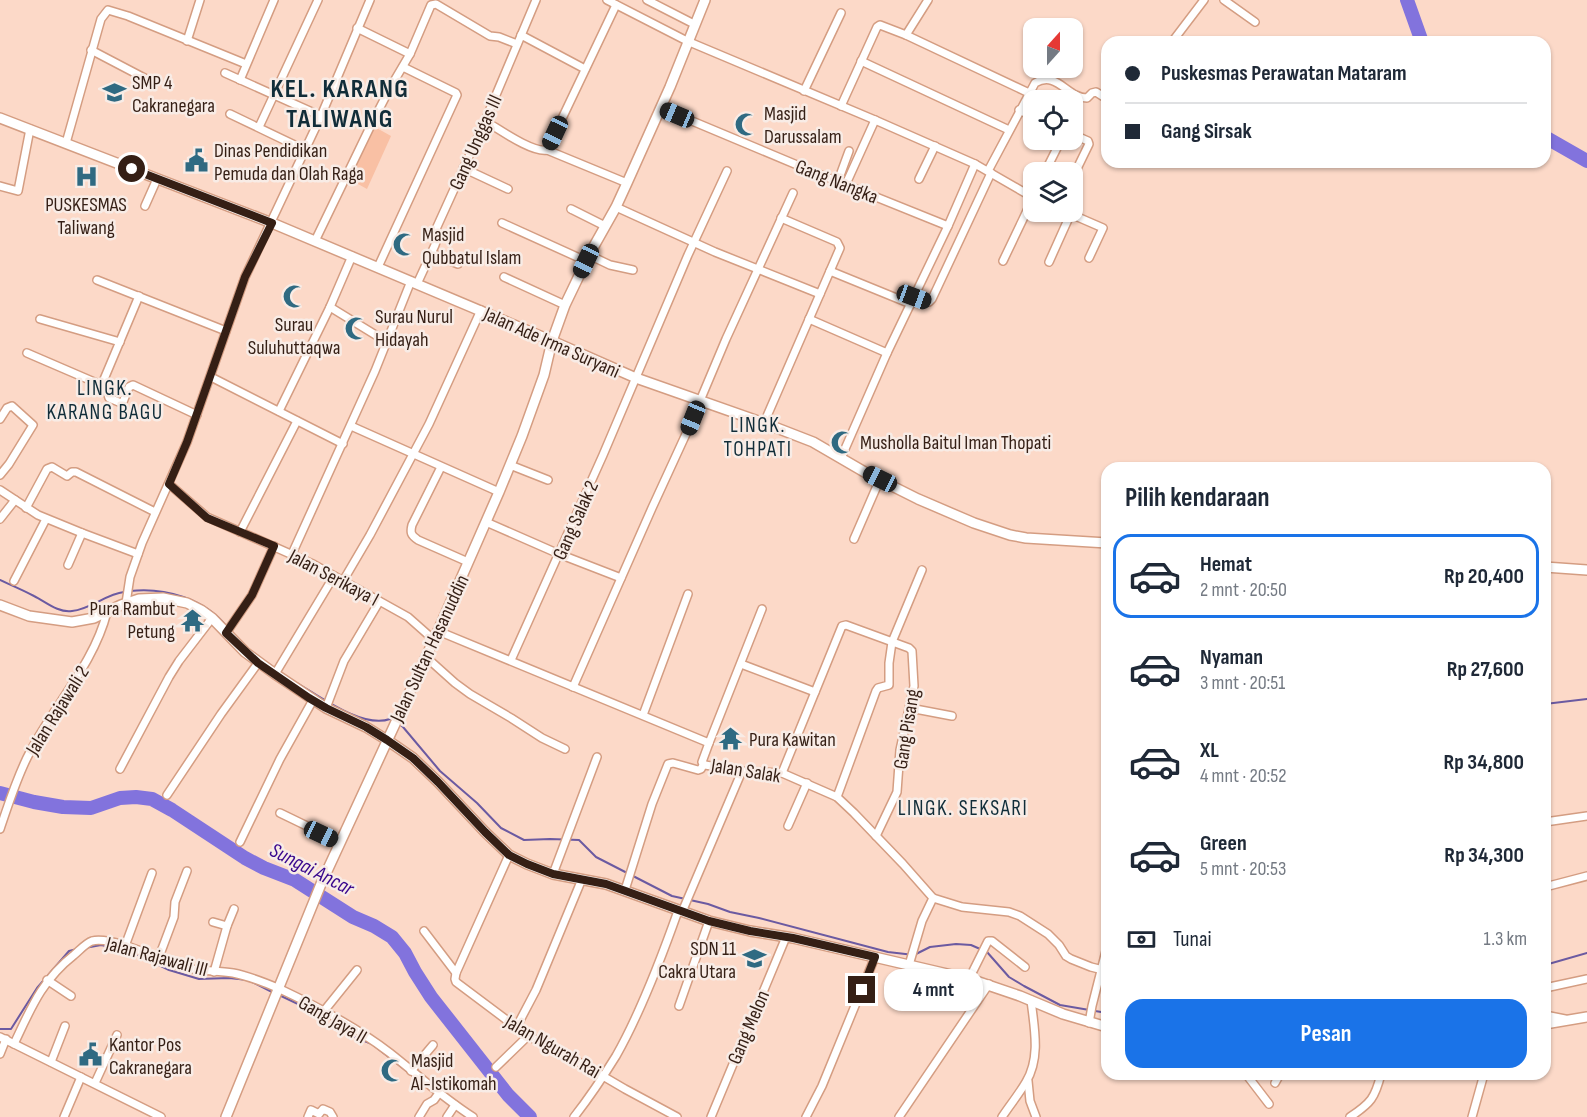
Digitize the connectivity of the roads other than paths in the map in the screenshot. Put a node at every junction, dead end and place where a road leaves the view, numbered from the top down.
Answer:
1 (200, 0) edge
2 (274, 0) edge
3 (318, 0) edge
4 (370, 0) edge
5 (536, 0) edge
6 (606, 0) edge
7 (647, 0) edge
8 (705, 0) edge
9 (928, 0) edge
10 (1204, 0) edge
11 (1224, 0) edge
12 (616, 5) junction
13 (841, 13) dead end
14 (1255, 22) dead end
15 (694, 24) junction
16 (357, 28) junction
17 (906, 35) junction
18 (521, 36) junction
19 (1177, 36) edge
20 (187, 40) junction
21 (687, 41) junction
22 (517, 44) junction
23 (91, 50) junction
24 (411, 54) junction
25 (861, 61) junction
26 (246, 64) junction
27 (403, 67) junction
28 (585, 69) junction
29 (225, 73) dead end
30 (240, 80) junction
31 (154, 83) dead end
32 (1023, 90) edge
33 (1031, 90) edge
34 (1069, 90) edge
35 (804, 91) junction
36 (275, 95) junction
37 (1101, 95) edge
38 (1083, 97) edge
39 (1023, 103) edge
40 (841, 106) junction
41 (661, 108) junction
42 (1019, 110) junction
43 (1023, 112) edge
44 (230, 114) dead end
45 (321, 116) junction
46 (0, 118) edge
47 (875, 120) junction
48 (485, 121) junction
49 (259, 127) junction
50 (30, 129) junction
51 (1008, 130) junction
52 (1083, 139) edge
53 (66, 143) junction
54 (935, 146) junction
55 (305, 150) junction
56 (547, 150) junction
57 (849, 152) dead end
58 (1080, 162) edge
59 (975, 164) junction
60 (464, 168) junction
61 (727, 171) dead end
62 (990, 172) junction
63 (158, 179) junction
64 (919, 179) dead end
65 (838, 181) junction
66 (627, 183) junction
67 (846, 184) junction
68 (0, 186) edge
69 (508, 189) dead end
70 (1023, 191) edge
71 (793, 193) dead end
72 (145, 206) dead end
73 (616, 207) junction
74 (571, 209) dead end
75 (782, 218) junction
76 (1023, 218) edge
77 (1083, 219) edge
78 (1065, 222) edge
79 (272, 223) junction
80 (502, 223) dead end
81 (605, 226) junction
82 (948, 226) junction
83 (315, 241) junction
84 (694, 242) junction
85 (431, 253) junction
86 (352, 256) junction
87 (587, 258) junction
88 (1089, 258) dead end
89 (1003, 261) dead end
90 (1049, 262) dead end
91 (458, 264) dead end
92 (378, 267) junction
93 (633, 270) dead end
94 (758, 270) junction
95 (830, 272) junction
96 (504, 277) dead end
97 (97, 280) dead end
98 (414, 283) junction
99 (820, 294) junction
100 (139, 296) junction
101 (914, 297) junction
102 (911, 304) junction
103 (565, 305) junction
104 (330, 307) junction
105 (481, 310) junction
106 (40, 319) dead end
107 (809, 319) junction
108 (226, 331) junction
109 (552, 341) junction
110 (120, 342) junction
111 (387, 342) junction
112 (887, 352) junction
113 (27, 353) dead end
114 (211, 377) junction
115 (636, 378) junction
116 (104, 381) junction
117 (700, 402) junction
118 (279, 411) junction
119 (197, 415) junction
120 (0, 419) edge
121 (297, 421) junction
122 (764, 423) junction
123 (351, 426) junction
124 (343, 444) junction
125 (413, 453) junction
126 (840, 458) junction
127 (510, 465) junction
128 (441, 467) junction
129 (0, 475) edge
130 (880, 479) junction
131 (548, 480) dead end
132 (169, 484) junction
133 (0, 490) edge
134 (499, 492) junction
135 (15, 500) junction
136 (26, 508) junction
137 (155, 512) junction
138 (0, 519) edge
139 (46, 519) junction
140 (486, 522) junction
141 (240, 532) junction
142 (82, 533) junction
143 (854, 540) dead end
144 (1101, 543) edge
145 (274, 546) junction
146 (138, 554) junction
147 (292, 554) junction
148 (560, 554) junction
149 (468, 562) junction
150 (68, 565) dead end
151 (1551, 567) edge
152 (922, 570) dead end
153 (1587, 570) edge
154 (334, 576) junction
155 (621, 578) junction
156 (14, 581) dead end
157 (343, 581) junction
158 (688, 594) dead end
159 (126, 601) junction
160 (379, 602) junction
161 (0, 605) edge
162 (762, 609) dead end
163 (107, 612) junction
164 (212, 618) junction
165 (228, 630) junction
166 (436, 636) junction
167 (892, 642) junction
168 (426, 657) junction
169 (511, 660) junction
170 (258, 663) junction
171 (741, 664) junction
172 (277, 671) junction
173 (573, 687) junction
174 (815, 692) junction
175 (314, 700) junction
176 (327, 705) junction
177 (910, 708) junction
178 (643, 715) junction
179 (952, 716) dead end
180 (387, 740) junction
181 (709, 743) junction
182 (564, 749) dead end
183 (597, 757) dead end
184 (703, 765) junction
185 (120, 769) dead end
186 (742, 771) junction
187 (782, 773) junction
188 (807, 783) junction
189 (167, 795) dead end
190 (837, 797) junction
191 (280, 813) dead end
192 (1587, 816) edge
193 (1551, 821) edge
194 (788, 826) dead end
195 (0, 829) edge
196 (876, 836) junction
197 (240, 842) dead end
198 (340, 842) junction
199 (509, 855) junction
200 (187, 871) dead end
201 (152, 873) dead end
202 (553, 874) junction
203 (1587, 876) edge
204 (582, 879) junction
205 (626, 885) junction
206 (1551, 885) edge
207 (933, 898) junction
208 (234, 909) dead end
209 (681, 909) junction
210 (709, 921) junction
211 (213, 922) dead end
212 (227, 926) junction
213 (424, 931) dead end
214 (786, 937) junction
215 (125, 946) junction
216 (159, 957) junction
217 (875, 957) junction
218 (910, 961) junction
219 (1024, 967) dead end
220 (1101, 969) edge
221 (357, 970) dead end
222 (214, 972) junction
223 (456, 973) junction
224 (969, 978) junction
225 (1101, 979) edge
226 (1587, 979) edge
227 (47, 980) junction
228 (988, 984) junction
229 (1551, 987) edge
230 (278, 990) junction
231 (71, 996) dead end
232 (1031, 1000) junction
233 (680, 1006) dead end
234 (324, 1011) junction
235 (1551, 1016) edge
236 (1587, 1017) edge
237 (1090, 1018) junction
238 (1567, 1020) junction
239 (1551, 1023) edge
240 (1101, 1024) edge
241 (65, 1026) dead end
242 (516, 1028) junction
243 (117, 1035) dead end
244 (528, 1036) junction
245 (3, 1038) edge
246 (14, 1044) junction
247 (433, 1045) dead end
248 (0, 1054) edge
249 (51, 1062) junction
250 (496, 1067) dead end
251 (411, 1071) junction
252 (603, 1075) junction
253 (81, 1077) junction
254 (1028, 1078) junction
255 (1251, 1080) edge
256 (1277, 1080) edge
257 (1380, 1080) edge
258 (1482, 1080) edge
259 (95, 1083) junction
260 (1275, 1083) dead end
261 (437, 1096) junction
262 (1269, 1104) dead end
263 (452, 1110) edge
264 (64, 1117) edge
265 (161, 1117) edge
266 (226, 1117) edge
267 (308, 1117) edge
268 (333, 1117) edge
269 (419, 1117) edge
270 (473, 1117) edge
271 (574, 1117) edge
272 (676, 1117) edge
273 (711, 1117) edge
274 (806, 1117) edge
275 (899, 1117) edge
276 (1002, 1117) edge
277 (1036, 1117) edge
278 (1350, 1117) edge
279 (1472, 1117) edge

1 - 20 street
2 - 26 street
3 - 36 street
4 - 16 street
5 - 18 street, Gang Unggas III
6 - 12 street
7 - 15 street
8 - 15 street, Jalan Sultan Hasanuddin
9 - 17 street
10 - 19 street
11 - 14 street
12 - 21 street
12 - 28 street
13 - 35 street
15 - 21 street, Jalan Sultan Hasanuddin
16 - 24 street
16 - 45 street
17 - 25 street
17 - 32 street
18 - 22 street, Gang Unggas III
18 - 28 street
20 - 23 street
20 - 26 street
21 - 35 street
21 - 41 street, Jalan Sultan Hasanuddin
22 - 24 street
22 - 48 street, Gang Unggas III
23 - 31 street
23 - 53 street
24 - 27 street
25 - 40 street
25 - 51 street
26 - 30 street
27 - 83 street
27 - 92 street
28 - 56 street
29 - 30 street
30 - 36 street
33 - 34 street
35 - 40 street
36 - 45 street
36 - 49 street
37 - 38 street
39 - 42 street
40 - 47 street
41 - 65 street, Gang Nangka
41 - 66 street, Jalan Sultan Hasanuddin
42 - 43 street
42 - 51 street
44 - 49 street
45 - 55 street
46 - 50 street, Jalan Ade Irma Suryani
47 - 54 street
47 - 67 street
48 - 56 street
48 - 60 street, Gang Unggas III
49 - 55 street
50 - 53 street, Jalan Ade Irma Suryani
50 - 68 street
51 - 62 street
52 - 58 street
53 - 63 street, Jalan Ade Irma Suryani
54 - 59 street
54 - 64 street
55 - 79 street
56 - 66 street
57 - 65 street
59 - 62 street
59 - 82 street
60 - 69 street
60 - 85 street, Gang Unggas III
61 - 84 street, Gang Salak 2
62 - 70 street
62 - 101 street
63 - 72 street
63 - 79 street, Jalan Ade Irma Suryani
65 - 67 street, Gang Nangka
66 - 73 street, Jalan Sultan Hasanuddin
67 - 82 street, Gang Nangka
71 - 75 street
73 - 81 street, Jalan Sultan Hasanuddin
73 - 84 street
74 - 81 street
75 - 94 street
75 - 95 street
76 - 89 street
77 - 88 street
78 - 90 street
79 - 83 street, Jalan Ade Irma Suryani
79 - 108 street
80 - 87 street
81 - 87 street, Jalan Sultan Hasanuddin
82 - 101 street
83 - 86 street, Jalan Ade Irma Suryani
84 - 94 street
84 - 115 street, Gang Salak 2
85 - 91 street
85 - 98 street, Gang Unggas III
86 - 92 street, Jalan Ade Irma Suryani
86 - 104 street
87 - 93 street
87 - 103 street, Jalan Sultan Hasanuddin
92 - 98 street, Jalan Ade Irma Suryani
94 - 99 street
94 - 117 street
95 - 99 street
95 - 102 street
96 - 103 street
97 - 100 street
98 - 105 street, Jalan Ade Irma Suryani
98 - 111 street, Gang Unggas III
99 - 107 street
100 - 108 street
100 - 110 street
101 - 102 street
102 - 112 street
103 - 109 street, Jalan Sultan Hasanuddin
104 - 111 street
104 - 118 street
105 - 109 street, Jalan Ade Irma Suryani
105 - 125 street
106 - 110 street
107 - 112 street
107 - 122 street
108 - 114 street
109 - 115 street, Jalan Ade Irma Suryani
109 - 127 street, Jalan Sultan Hasanuddin
110 - 116 street
111 - 123 street, Gang Unggas III
112 - 126 street
113 - 116 street
114 - 118 street
114 - 119 street
115 - 117 street, Jalan Ade Irma Suryani
115 - 148 street, Gang Salak 2
116 - 119 street
117 - 122 street, Jalan Ade Irma Suryani
117 - 155 street
118 - 121 street
119 - 132 street
120 - 129 street
121 - 124 street
121 - 141 street
122 - 126 street, Jalan Ade Irma Suryani
123 - 124 street, Gang Unggas III
123 - 125 street
124 - 147 street, Gang Unggas III
125 - 128 street
125 - 157 street
126 - 130 street, Jalan Ade Irma Suryani
127 - 131 street
127 - 134 street, Jalan Sultan Hasanuddin
128 - 134 street
128 - 149 street
130 - 143 street
130 - 144 street, Jalan Ade Irma Suryani
132 - 137 street
132 - 141 street, Jalan Serikaya I
133 - 135 street
134 - 140 street, Jalan Sultan Hasanuddin
135 - 136 street
135 - 138 street
136 - 137 street
136 - 139 street
137 - 146 street
139 - 142 street
139 - 156 street
140 - 148 street
140 - 149 street, Jalan Sultan Hasanuddin
141 - 145 street, Jalan Serikaya I
142 - 146 street
142 - 150 street
145 - 147 street, Jalan Serikaya I
145 - 165 street
146 - 159 street
147 - 154 street, Jalan Serikaya I
148 - 155 street
148 - 169 street, Gang Salak 2
149 - 166 street, Jalan Sultan Hasanuddin
151 - 153 street
152 - 167 street
154 - 157 street, Jalan Serikaya I
154 - 172 street
155 - 173 street
157 - 160 street, Jalan Serikaya I
158 - 178 street
159 - 163 street
159 - 164 street
160 - 166 street, Jalan Serikaya I
160 - 176 street
161 - 163 street
162 - 171 street
163 - 195 street, Jalan Rajawali 2
164 - 165 street
164 - 185 street
165 - 170 street
166 - 168 street, Jalan Sultan Hasanuddin
166 - 169 street, Jalan Salak
167 - 174 street
167 - 177 street, Gang Pisang
167 - 190 street
168 - 180 street, Jalan Sultan Hasanuddin
168 - 182 street
169 - 173 street, Jalan Salak
170 - 172 street
170 - 189 street
171 - 174 street
171 - 181 street
172 - 175 street
173 - 178 street, Jalan Salak
174 - 187 street
175 - 176 street
175 - 197 street
176 - 180 street
177 - 179 street
177 - 196 street, Gang Pisang
178 - 181 street, Jalan Salak
180 - 198 street, Jalan Sultan Hasanuddin
180 - 199 street
181 - 184 street, Jalan Salak
183 - 202 street
184 - 186 street, Jalan Salak
184 - 205 street
186 - 187 street, Jalan Salak
186 - 209 street
187 - 188 street, Jalan Salak
188 - 190 street, Jalan Salak
188 - 194 street
190 - 196 street, Jalan Salak
191 - 198 street
192 - 193 street
196 - 207 street, Jalan Salak
198 - 230 street, Jalan Sultan Hasanuddin
199 - 202 street
199 - 223 street
200 - 216 street
201 - 215 street
202 - 204 street
203 - 206 street
204 - 205 street
204 - 242 street
205 - 209 street
207 - 218 street
207 - 220 street
208 - 212 street
209 - 210 street
209 - 252 street
210 - 214 street
210 - 233 street
211 - 212 street
212 - 222 street
213 - 223 street, Jalan Ngurah Rai
214 - 217 street
214 - 273 street, Gang Melon
215 - 216 street, Jalan Rajawali III
215 - 227 street, Jalan Rajawali III
216 - 222 street, Jalan Rajawali III
217 - 218 street
217 - 274 street
218 - 224 street
219 - 224 street
221 - 234 street
222 - 230 street, Jalan Rajawali III
223 - 242 street, Jalan Ngurah Rai
224 - 228 street
225 - 237 street
226 - 229 street
227 - 231 street
227 - 246 street, Jalan Rajawali III
228 - 232 street
228 - 275 street
230 - 234 street, Gang Jaya II
230 - 266 street, Jalan Sultan Hasanuddin
232 - 237 street
232 - 254 street
234 - 251 street, Gang Jaya II
235 - 238 street
236 - 238 street
237 - 240 street
238 - 239 street
241 - 249 street
242 - 244 street, Jalan Ngurah Rai
243 - 259 street
244 - 250 street
244 - 252 street, Jalan Ngurah Rai
245 - 246 street
245 - 248 street
246 - 249 street
247 - 251 street
249 - 253 street
251 - 261 street, Gang Jaya II
252 - 271 street
252 - 272 street, Jalan Ngurah Rai
253 - 259 street
253 - 264 street
254 - 276 street
254 - 277 street
255 - 262 street
256 - 260 street
257 - 278 street
258 - 279 street
259 - 265 street
261 - 263 street, Gang Jaya II
261 - 269 street
263 - 270 street, Gang Jaya II
267 - 268 street

